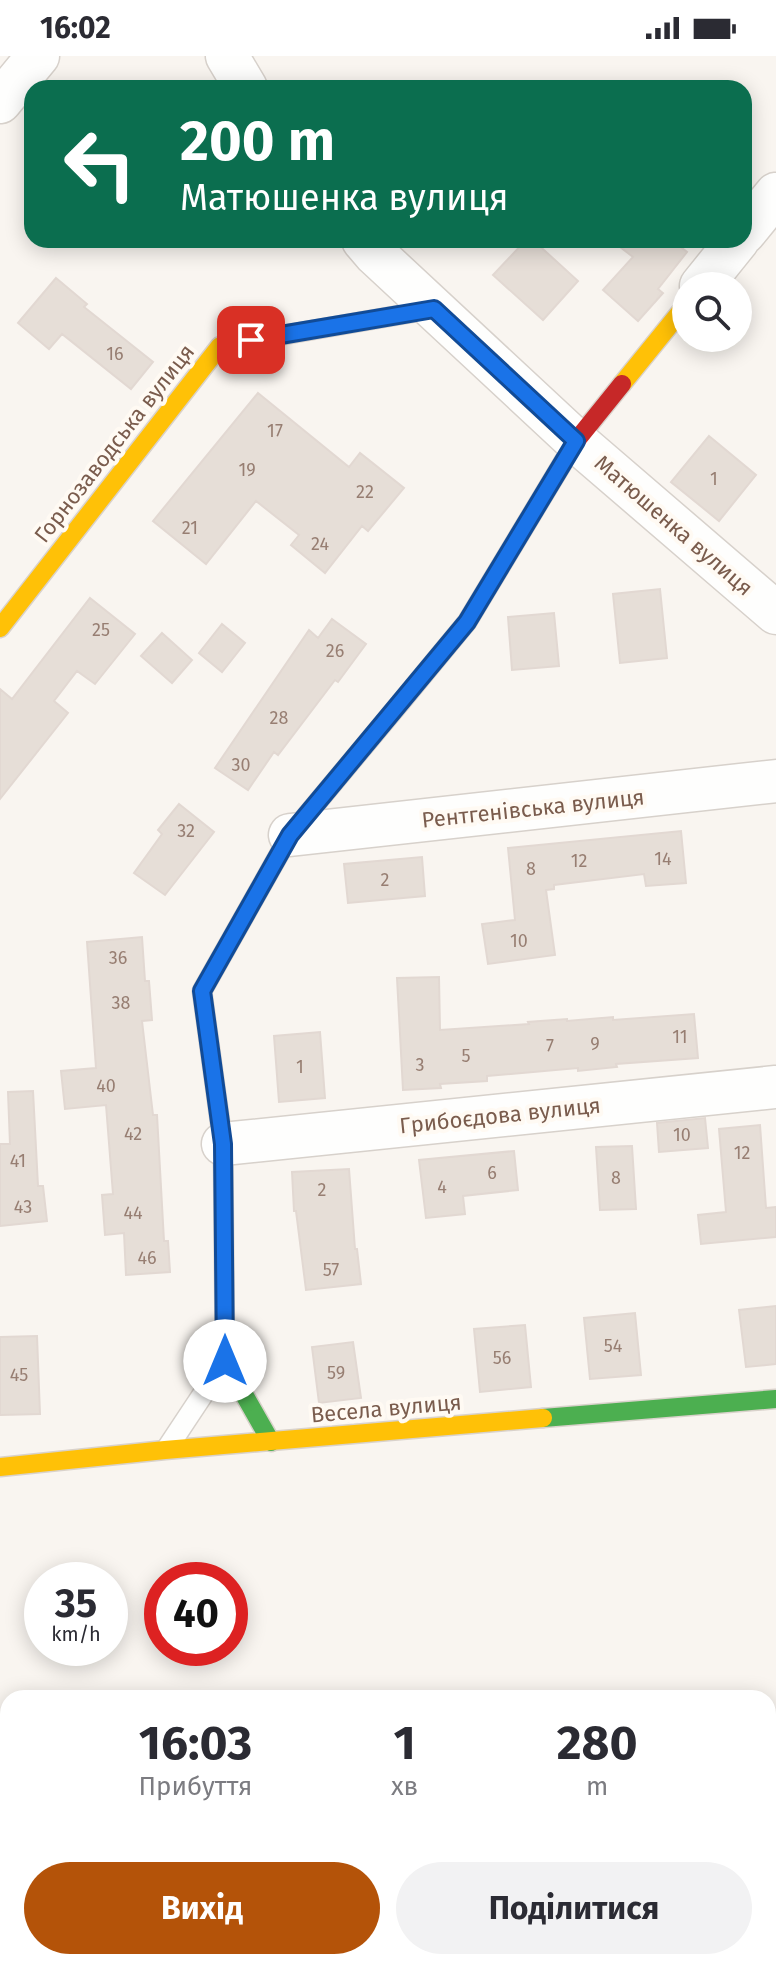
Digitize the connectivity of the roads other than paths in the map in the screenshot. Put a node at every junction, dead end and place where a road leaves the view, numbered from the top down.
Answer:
1 (38, 56) edge
2 (227, 56) edge
3 (241, 80) edge
4 (0, 102) edge
5 (776, 194) edge
6 (752, 223) edge
7 (370, 248) edge
8 (732, 248) edge
9 (712, 272) edge
10 (434, 309) junction
11 (672, 322) edge
12 (576, 441) junction
13 (776, 613) edge
14 (0, 628) edge
15 (776, 781) edge
16 (290, 835) junction
17 (776, 1087) edge
18 (223, 1144) junction
19 (225, 1361) junction
20 (776, 1399) edge
21 (271, 1442) junction
22 (165, 1450) junction
23 (0, 1467) edge

1 - 4 street
2 - 3 street
5 - 6 street
7 - 10 street, Матюшенка вулиця
8 - 9 street
10 - 12 street, Матюшенка вулиця
10 - 14 street, Горнозаводська вулиця
11 - 12 street
12 - 13 street, Матюшенка вулиця
12 - 16 street
15 - 16 street, Рентгенівська вулиця
16 - 18 street
17 - 18 street, Грибоєдова вулиця
18 - 19 street
19 - 21 street
19 - 22 lane
20 - 21 street, Весела вулиця
21 - 22 street, Весела вулиця
22 - 23 street, Весела вулиця

